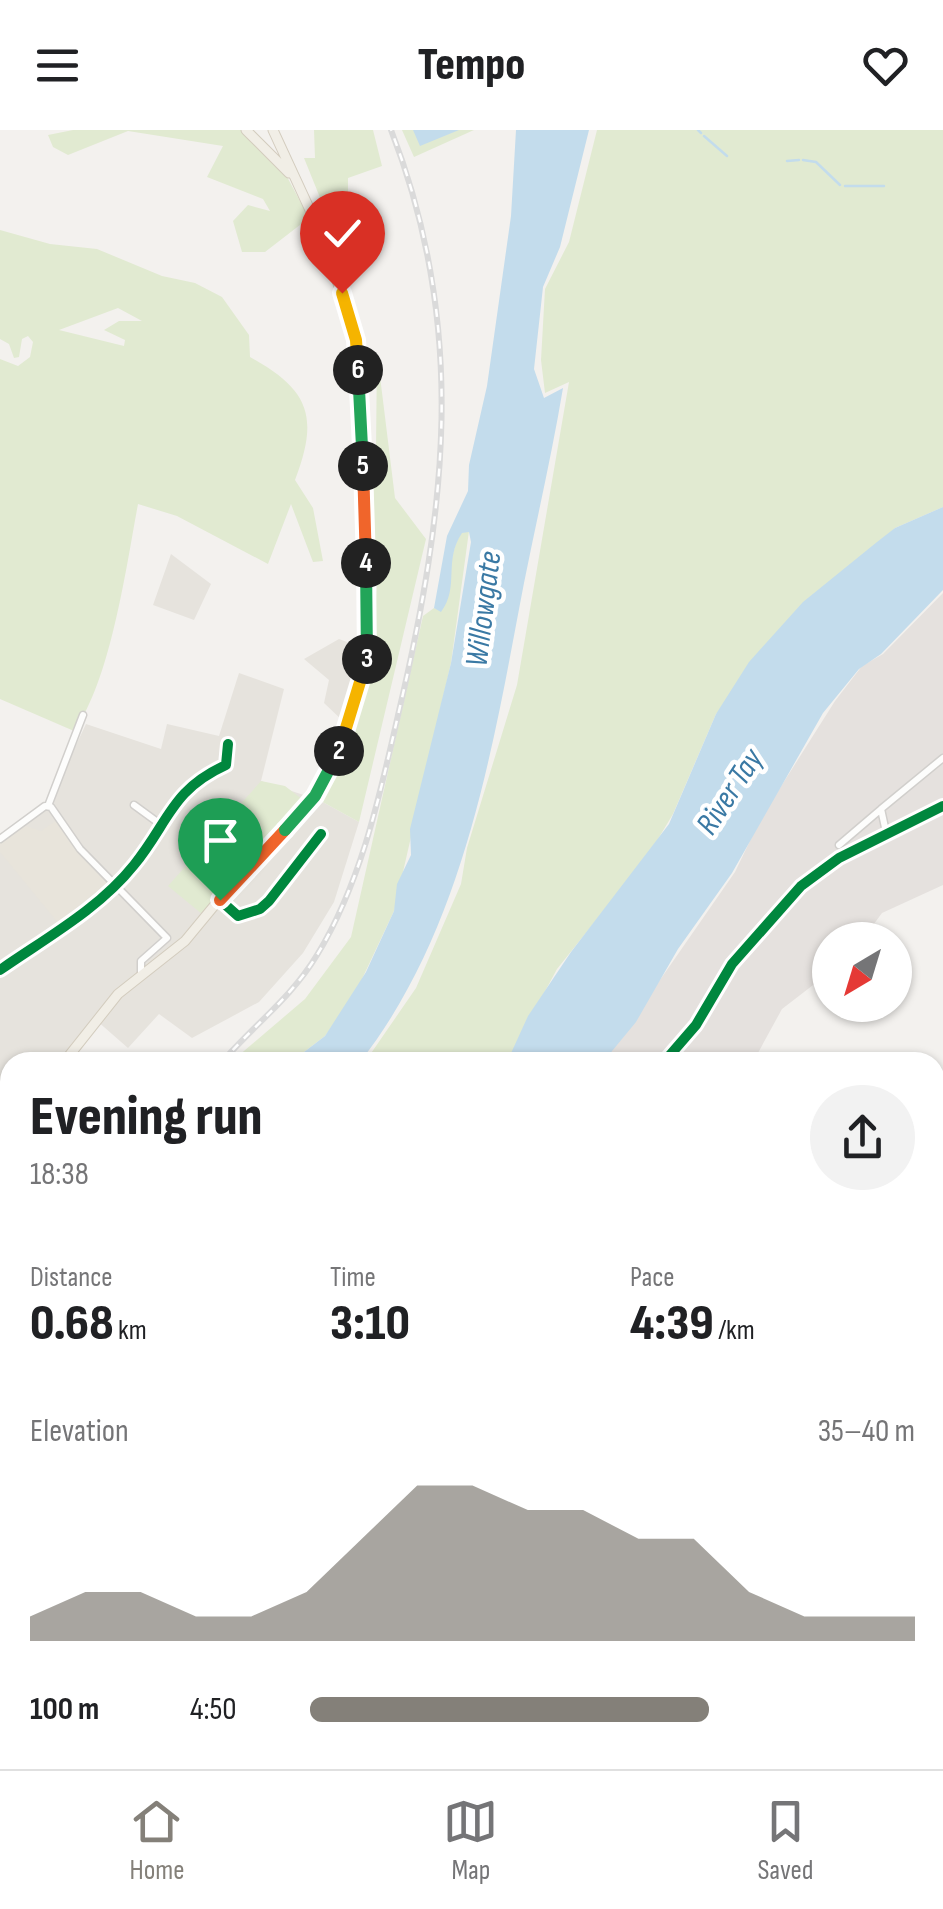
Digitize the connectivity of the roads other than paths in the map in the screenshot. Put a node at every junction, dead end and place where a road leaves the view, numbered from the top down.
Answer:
1 (246, 130) edge
2 (274, 130) edge
3 (294, 178) junction
4 (82, 715) dead end
5 (228, 744) dead end
6 (943, 758) edge
7 (134, 805) dead end
8 (48, 806) junction
9 (943, 806) edge
10 (880, 809) junction
11 (160, 824) junction
12 (886, 832) junction
13 (320, 834) dead end
14 (0, 839) edge
15 (839, 846) dead end
16 (115, 884) junction
17 (220, 900) junction
18 (0, 970) edge
19 (141, 975) junction
20 (72, 1052) edge
21 (673, 1052) edge

1 - 3 main road
2 - 3 main road
3 - 17 main road
4 - 8 street
5 - 11 street
6 - 10 street
7 - 11 street
8 - 14 street
8 - 16 street
9 - 12 street
10 - 12 street
10 - 15 street
11 - 16 street
12 - 21 street
13 - 17 street
16 - 18 street
16 - 19 street
17 - 19 main road
19 - 20 main road

